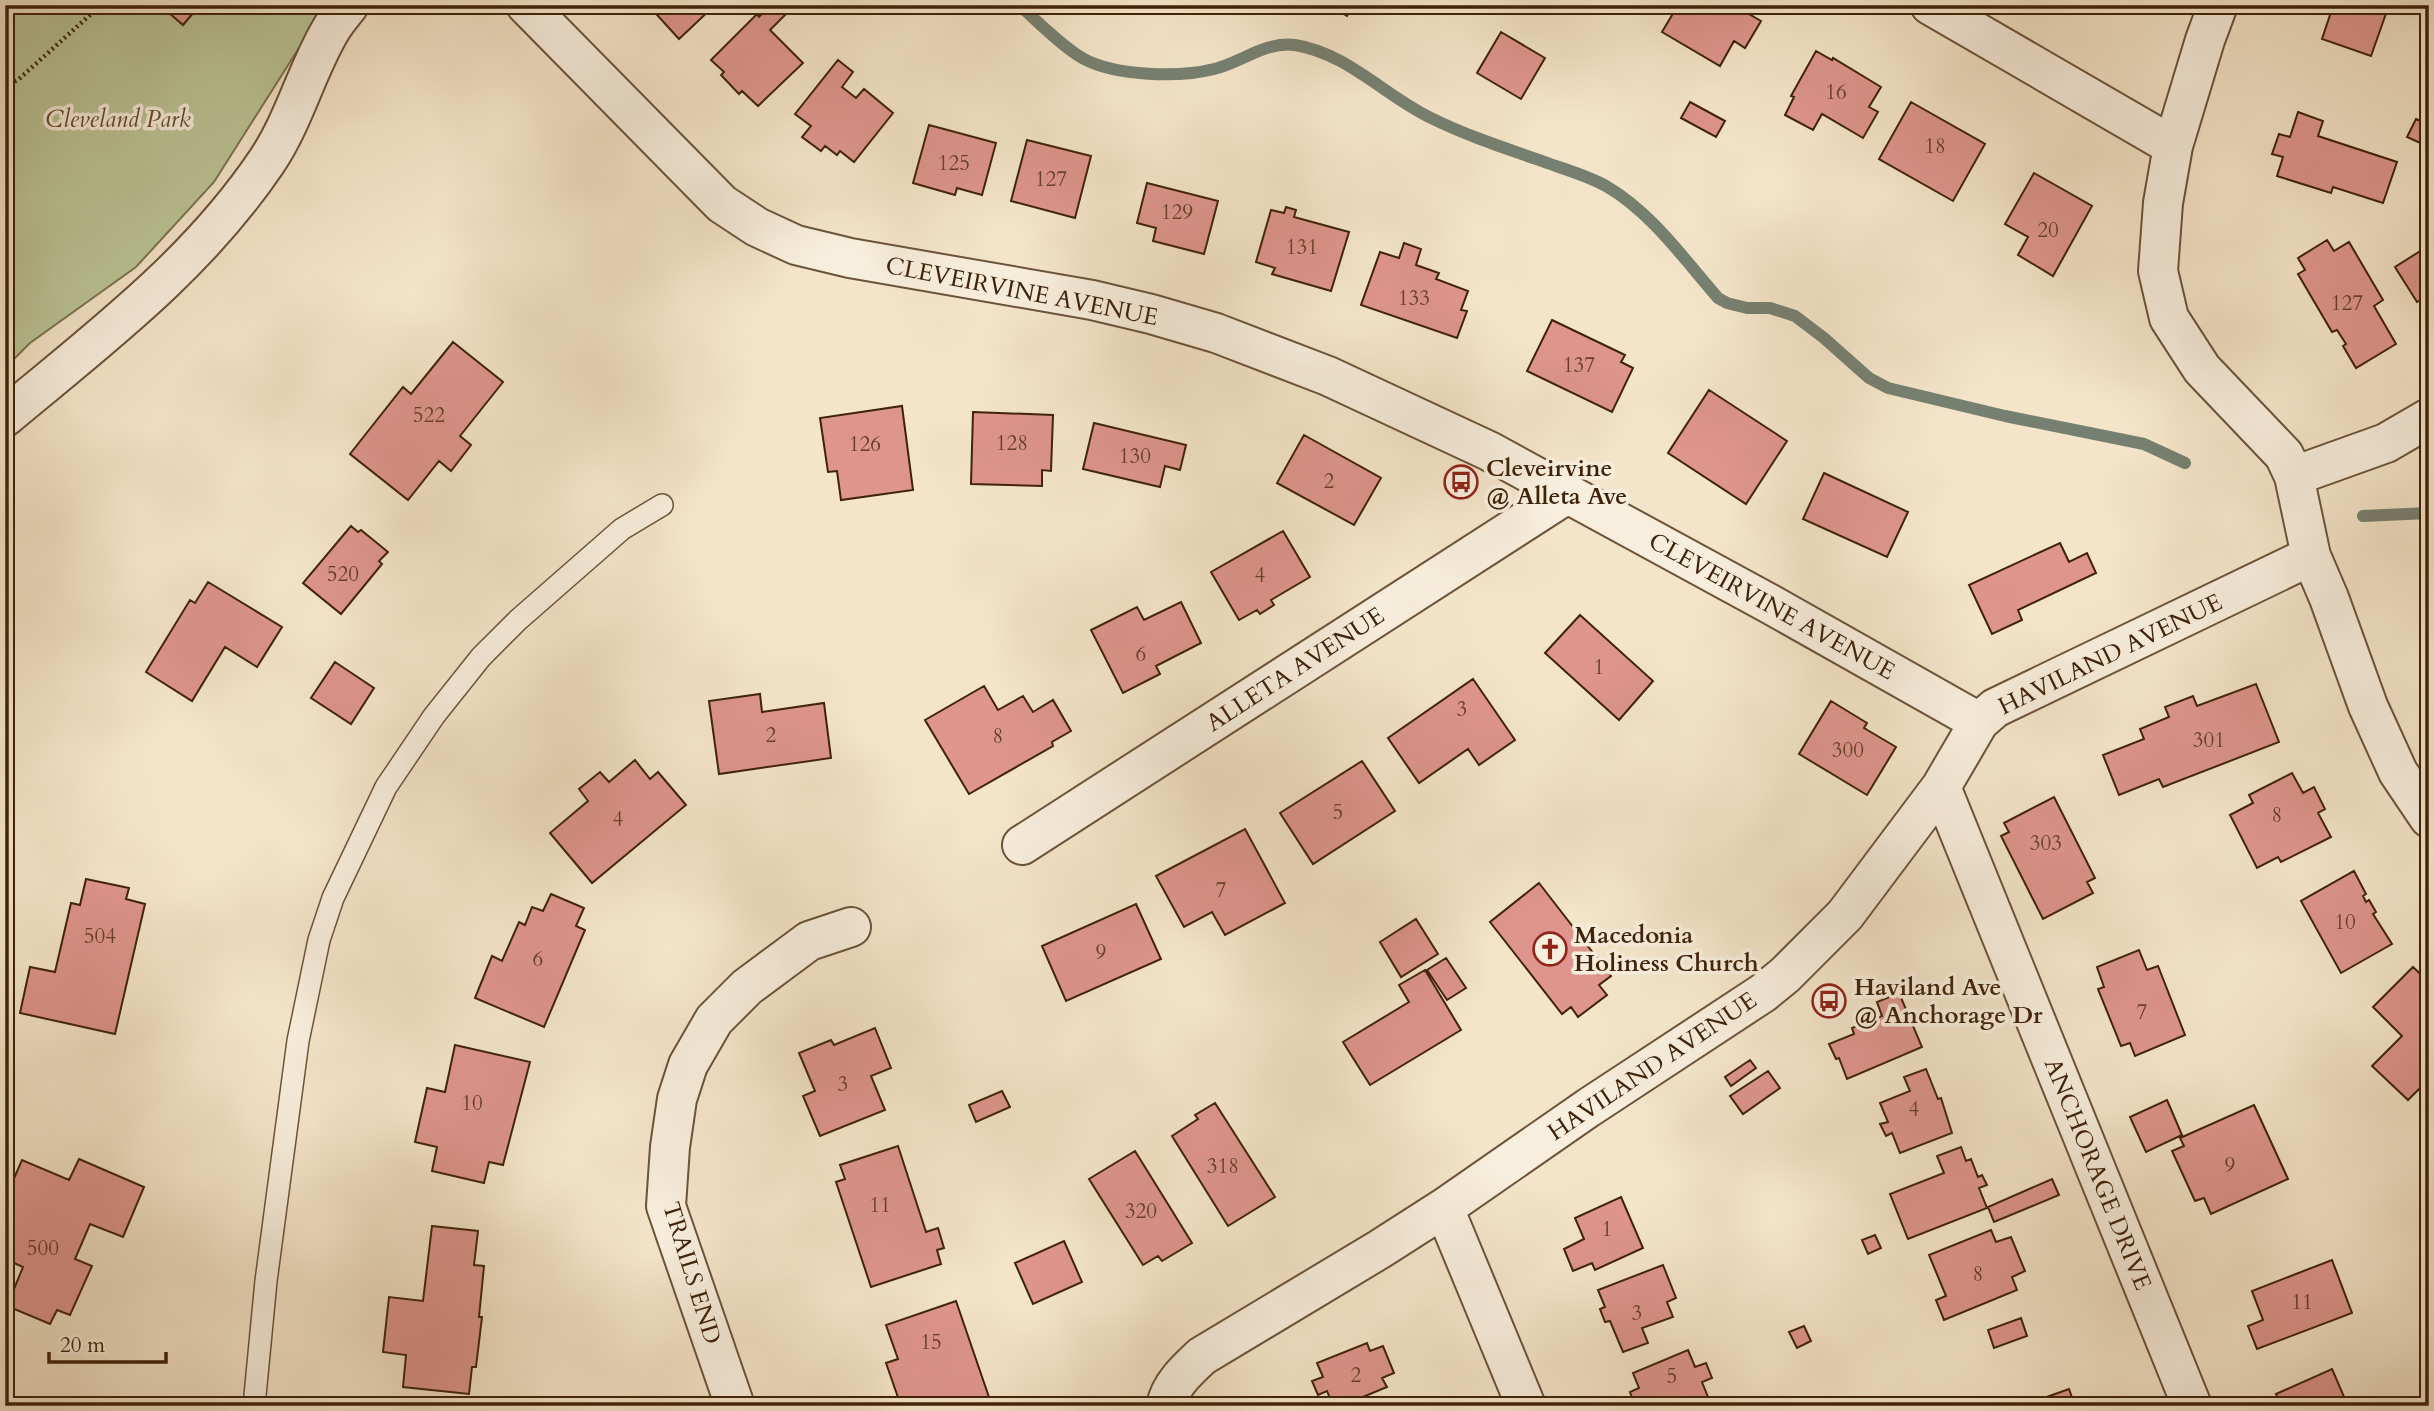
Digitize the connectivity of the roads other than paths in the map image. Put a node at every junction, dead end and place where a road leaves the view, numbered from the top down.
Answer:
1 (526, 5) edge
2 (1930, 5) edge
3 (2218, 5) edge
4 (338, 13) edge
5 (2173, 146) junction
6 (5, 417) edge
7 (2429, 418) edge
8 (2294, 475) junction
9 (1567, 494) junction
10 (663, 505) dead end
11 (2311, 556) junction
12 (1979, 722) junction
13 (1941, 787) junction
14 (2429, 818) edge
15 (1022, 845) dead end
16 (851, 927) dead end
17 (1444, 1208) junction
18 (254, 1406) edge
19 (734, 1406) edge
20 (1166, 1406) edge
21 (1526, 1406) edge
22 (2192, 1406) edge

1 - 9 street, CLEVEIRVINE AVENUE
2 - 5 street
3 - 5 street
4 - 6 street
5 - 8 street
7 - 8 street
8 - 11 street
9 - 12 street, CLEVEIRVINE AVENUE
9 - 15 street, ALLETA AVENUE
10 - 18 lane
11 - 12 street, HAVILAND AVENUE
11 - 14 street
12 - 13 street, HAVILAND AVENUE
13 - 17 street, HAVILAND AVENUE
13 - 22 street, ANCHORAGE DRIVE
16 - 19 street, TRAILS END
17 - 20 street, HAVILAND AVENUE
17 - 21 street

